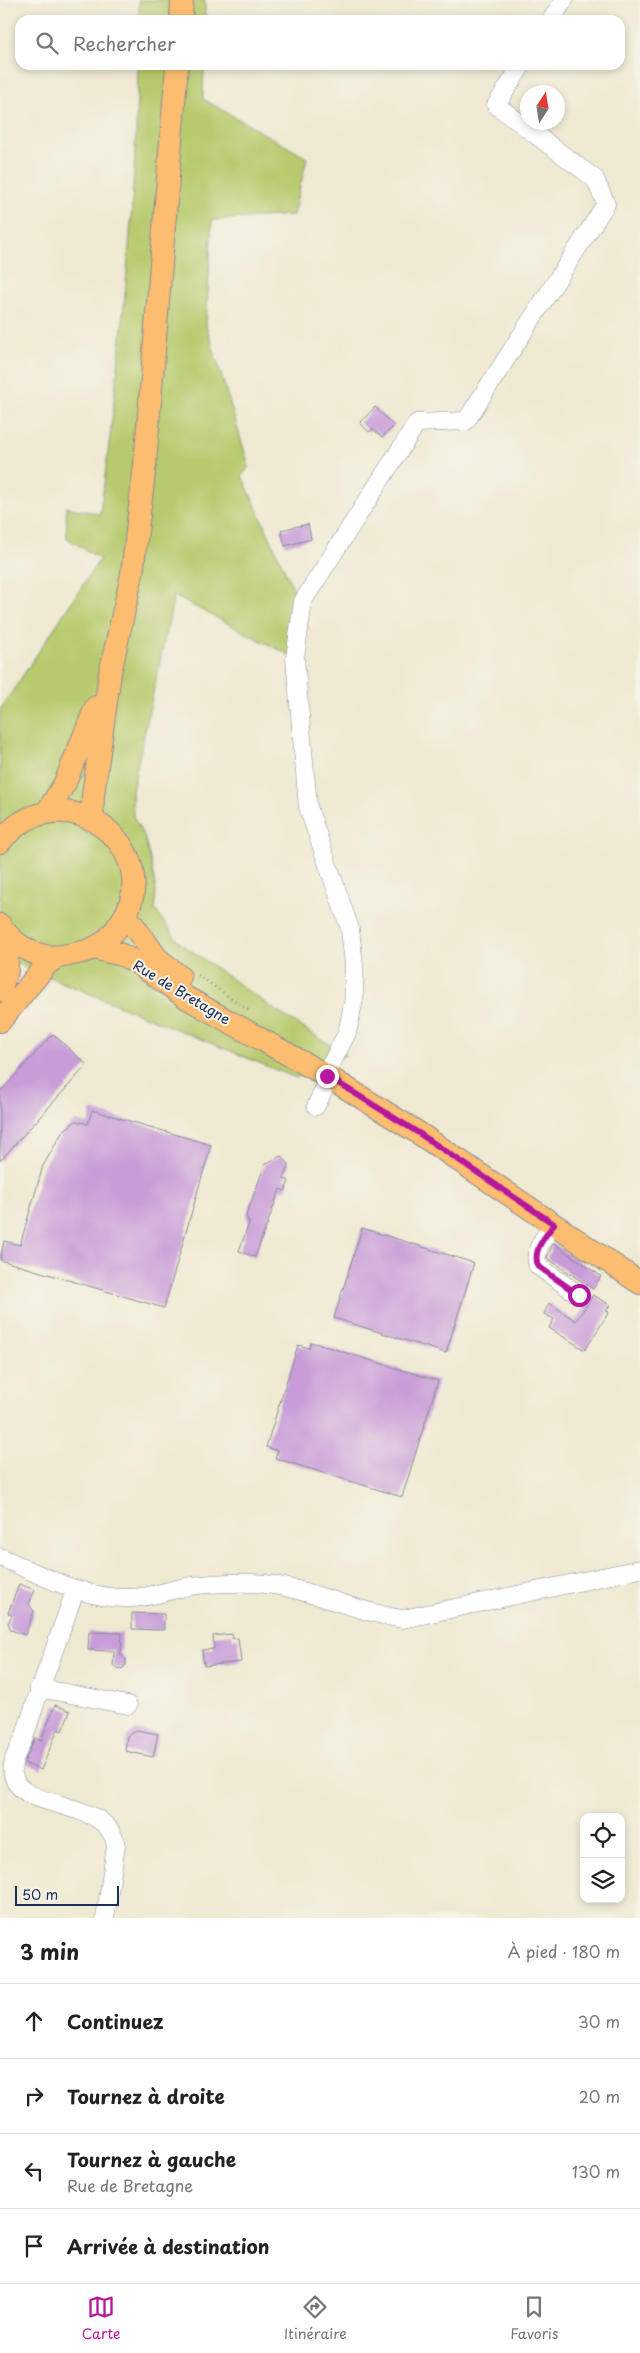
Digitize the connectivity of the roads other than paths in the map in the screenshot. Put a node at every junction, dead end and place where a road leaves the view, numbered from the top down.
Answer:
1 (182, 0) edge
2 (564, 0) edge
3 (181, 15) edge
4 (554, 15) edge
5 (177, 70) edge
6 (519, 70) edge
7 (110, 673) junction
8 (47, 812) junction
9 (92, 819) junction
10 (0, 842) edge
11 (126, 914) junction
12 (4, 930) edge
13 (94, 948) junction
14 (57, 958) junction
15 (0, 990) edge
16 (0, 1020) edge
17 (268, 1042) junction
18 (327, 1076) junction
19 (316, 1106) dead end
20 (554, 1224) junction
21 (640, 1282) edge
22 (579, 1295) dead end
23 (0, 1557) edge
24 (640, 1569) edge
25 (75, 1590) junction
26 (39, 1688) junction
27 (128, 1705) dead end
28 (105, 1918) edge

1 - 3 main road
2 - 4 street
5 - 7 main road
6 - 18 street
7 - 8 main road
7 - 9 main road
8 - 9 main road
8 - 10 main road
9 - 11 main road
11 - 13 main road
11 - 17 main road, Rue de Bretagne
12 - 14 main road
12 - 15 main road
13 - 14 main road
13 - 17 main road, Rue de Bretagne
14 - 16 main road
17 - 18 main road, Rue de Bretagne
18 - 19 street
18 - 20 main road, Rue de Bretagne
20 - 21 main road, Rue de Bretagne
20 - 22 street
23 - 25 street
24 - 25 street
25 - 26 street
26 - 27 street
26 - 28 street

